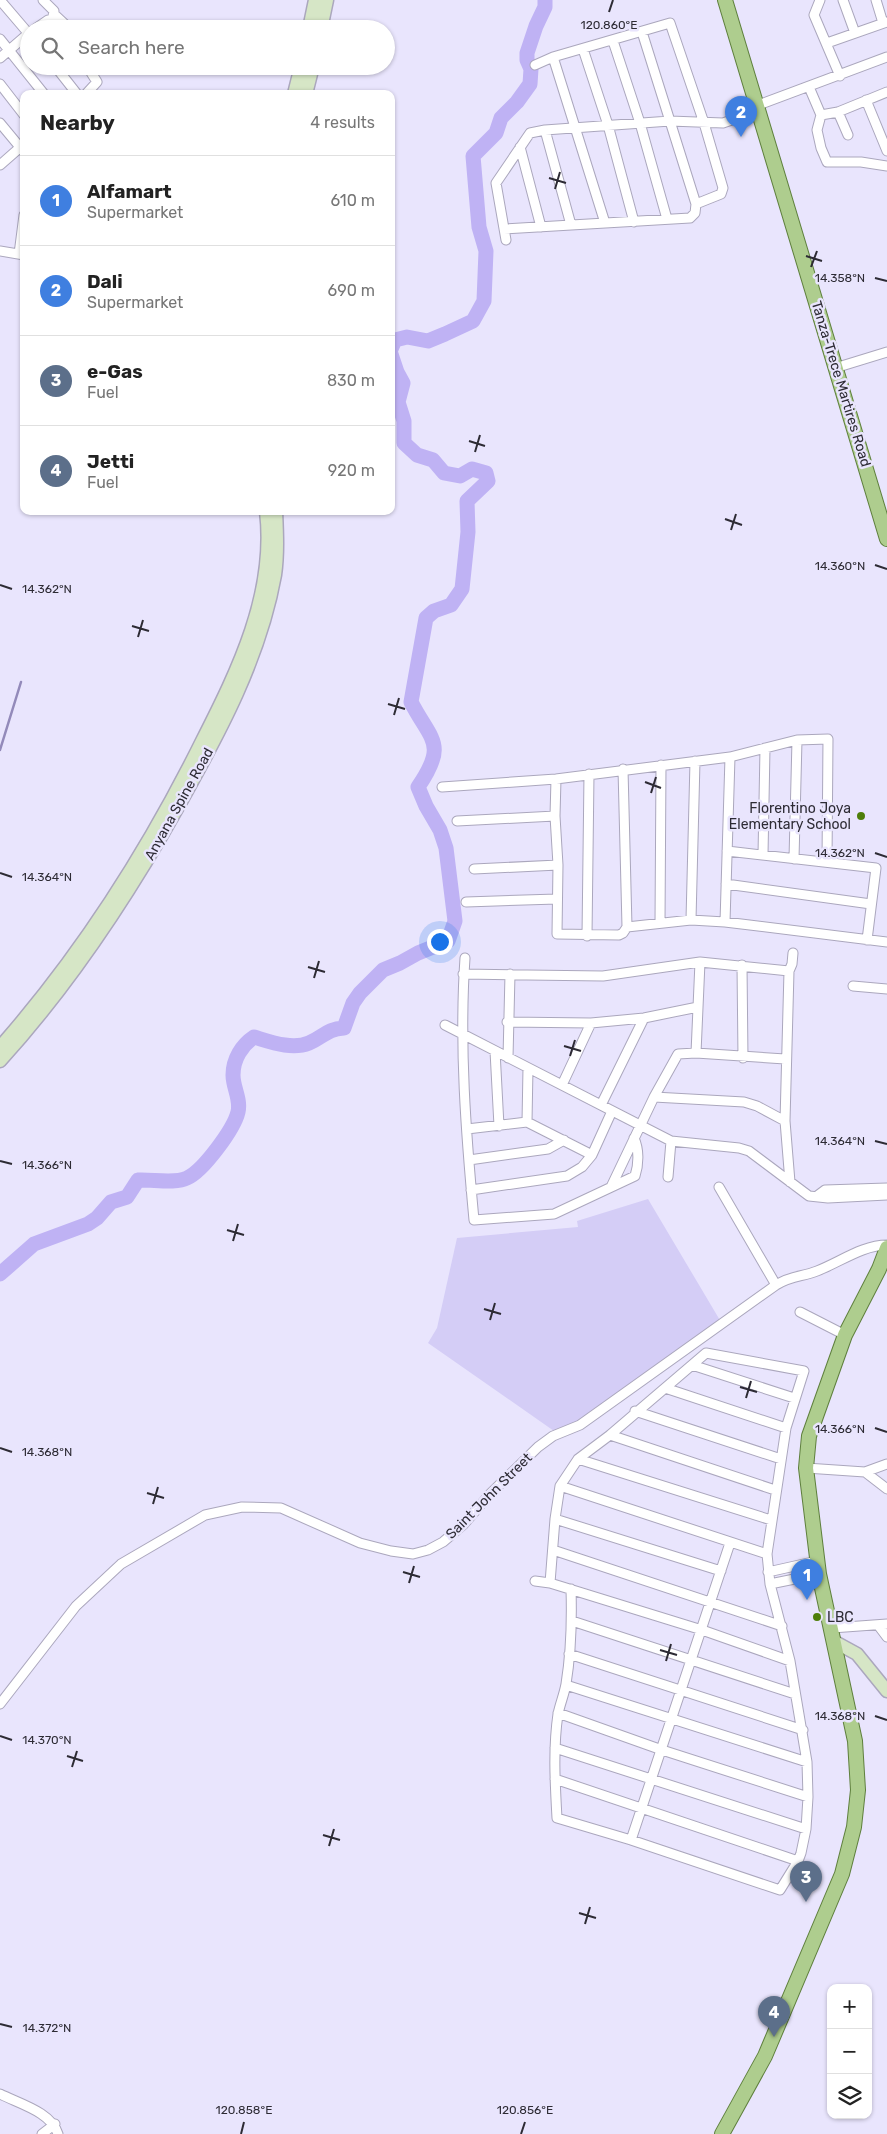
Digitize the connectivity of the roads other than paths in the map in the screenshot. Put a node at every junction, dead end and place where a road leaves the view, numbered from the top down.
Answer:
1 (0, 0) edge
2 (43, 0) edge
3 (315, 0) edge
4 (327, 0) edge
5 (724, 0) edge
6 (820, 0) edge
7 (843, 0) edge
8 (876, 0) edge
9 (53, 18) junction
10 (48, 20) edge
11 (56, 20) edge
12 (311, 20) edge
13 (323, 20) edge
14 (885, 22) edge
15 (20, 23) edge
16 (642, 32) junction
17 (855, 33) junction
18 (0, 39) edge
19 (613, 41) junction
20 (20, 42) edge
21 (827, 43) junction
22 (583, 49) junction
23 (9, 51) junction
24 (553, 57) junction
25 (0, 58) edge
26 (887, 58) edge
27 (20, 65) edge
28 (535, 65) dead end
29 (29, 75) edge
30 (62, 75) edge
31 (93, 75) edge
32 (299, 75) edge
33 (311, 75) edge
34 (840, 76) junction
35 (0, 84) edge
36 (809, 87) junction
37 (41, 90) edge
38 (74, 90) edge
39 (90, 90) edge
40 (295, 90) edge
41 (307, 90) edge
42 (887, 92) edge
43 (866, 100) junction
44 (758, 108) junction
45 (20, 110) edge
46 (838, 112) junction
47 (821, 115) junction
48 (670, 121) junction
49 (0, 123) edge
50 (640, 123) junction
51 (704, 123) junction
52 (608, 125) junction
53 (576, 128) junction
54 (545, 130) junction
55 (848, 135) dead end
56 (20, 145) edge
57 (520, 147) junction
58 (20, 150) edge
59 (887, 152) edge
60 (0, 164) edge
61 (887, 166) edge
62 (0, 169) edge
63 (696, 204) junction
64 (667, 219) junction
65 (634, 222) junction
66 (604, 223) junction
67 (572, 225) junction
68 (541, 226) junction
69 (504, 229) junction
70 (506, 240) dead end
71 (0, 251) edge
72 (20, 255) edge
73 (885, 352) edge
74 (887, 363) edge
75 (835, 368) junction
76 (266, 515) edge
77 (276, 515) edge
78 (887, 539) edge
79 (797, 740) junction
80 (765, 748) junction
81 (730, 757) junction
82 (696, 761) junction
83 (661, 765) junction
84 (623, 770) junction
85 (589, 774) junction
86 (556, 779) junction
87 (442, 787) dead end
88 (555, 816) junction
89 (458, 821) dead end
90 (727, 851) junction
91 (762, 856) junction
92 (794, 859) junction
93 (827, 862) junction
94 (558, 865) junction
95 (474, 868) dead end
96 (726, 884) junction
97 (557, 898) junction
98 (466, 902) dead end
99 (871, 904) junction
100 (692, 920) junction
101 (725, 922) junction
102 (660, 923) junction
103 (627, 927) junction
104 (587, 936) junction
105 (867, 940) junction
106 (887, 942) edge
107 (793, 953) dead end
108 (464, 958) dead end
109 (700, 962) junction
110 (742, 965) junction
111 (789, 971) junction
112 (464, 974) junction
113 (510, 974) junction
114 (854, 986) dead end
115 (887, 989) edge
116 (698, 1007) junction
117 (644, 1018) junction
118 (508, 1022) junction
119 (591, 1023) junction
120 (445, 1025) dead end
121 (463, 1034) junction
122 (0, 1047) edge
123 (495, 1051) junction
124 (696, 1053) junction
125 (508, 1058) junction
126 (743, 1058) junction
127 (786, 1059) junction
128 (0, 1061) edge
129 (528, 1068) junction
130 (562, 1085) junction
131 (654, 1096) junction
132 (601, 1105) junction
133 (612, 1111) junction
134 (785, 1121) junction
135 (527, 1122) junction
136 (499, 1126) junction
137 (640, 1126) junction
138 (467, 1129) junction
139 (634, 1138) junction
140 (564, 1140) junction
141 (671, 1141) junction
142 (592, 1155) junction
143 (469, 1160) junction
144 (668, 1177) dead end
145 (790, 1182) junction
146 (611, 1187) junction
147 (719, 1187) dead end
148 (887, 1188) edge
149 (471, 1190) junction
150 (887, 1195) edge
151 (817, 1196) junction
152 (887, 1246) edge
153 (776, 1285) junction
154 (800, 1312) dead end
155 (845, 1335) junction
156 (692, 1365) junction
157 (665, 1388) junction
158 (794, 1398) junction
159 (636, 1412) junction
160 (786, 1428) junction
161 (610, 1435) junction
162 (578, 1459) junction
163 (781, 1459) junction
164 (887, 1464) edge
165 (806, 1468) junction
166 (864, 1472) junction
167 (560, 1486) junction
168 (887, 1489) edge
169 (775, 1490) junction
170 (554, 1519) junction
171 (771, 1520) junction
172 (730, 1543) junction
173 (553, 1550) junction
174 (767, 1554) junction
175 (818, 1567) junction
176 (721, 1571) junction
177 (768, 1572) junction
178 (535, 1581) dead end
179 (550, 1583) junction
180 (770, 1584) junction
181 (571, 1589) junction
182 (711, 1601) junction
183 (572, 1621) junction
184 (883, 1625) edge
185 (782, 1626) junction
186 (832, 1628) junction
187 (702, 1630) junction
188 (887, 1637) edge
189 (835, 1642) junction
190 (569, 1654) junction
191 (691, 1660) junction
192 (790, 1661) junction
193 (566, 1685) junction
194 (682, 1689) junction
195 (887, 1691) edge
196 (795, 1694) junction
197 (0, 1704) edge
198 (558, 1714) junction
199 (671, 1719) junction
200 (803, 1730) junction
201 (555, 1748) junction
202 (662, 1750) junction
203 (807, 1762) junction
204 (555, 1779) junction
205 (653, 1779) junction
206 (808, 1797) junction
207 (642, 1807) junction
208 (806, 1829) junction
209 (632, 1840) junction
210 (798, 1861) junction
211 (0, 2094) edge
212 (55, 2124) junction
213 (42, 2134) edge
214 (58, 2134) edge
215 (722, 2134) edge

1 - 15 street
2 - 9 street
3 - 12 main road
4 - 13 main road
5 - 44 main road, Tanza-Trece Martires Road
6 - 21 street
7 - 17 street
8 - 14 street
9 - 10 street
9 - 11 street
14 - 17 street
16 - 19 street
16 - 48 street
16 - 51 street
17 - 21 street
18 - 23 street
19 - 22 street
19 - 50 street
20 - 23 street
21 - 34 street
22 - 24 street
22 - 52 street
23 - 25 street
23 - 27 street
24 - 28 street
24 - 53 street
26 - 34 street
29 - 37 street
30 - 38 street
31 - 39 street
32 - 40 main road
33 - 41 main road
34 - 36 street
35 - 45 street
36 - 44 street
36 - 47 street
42 - 43 street
43 - 46 street
43 - 59 street
44 - 51 street
44 - 75 main road, Tanza-Trece Martires Road
46 - 47 street
46 - 55 street
47 - 61 street
48 - 50 street
48 - 51 street
48 - 63 street
49 - 56 street
50 - 52 street
50 - 64 street
51 - 63 street
52 - 53 street
52 - 65 street
53 - 54 street
53 - 66 street
54 - 57 street
54 - 67 street
57 - 68 street
57 - 69 street
58 - 60 street
60 - 62 street
63 - 64 street
64 - 65 street
65 - 66 street
66 - 67 street
67 - 68 street
68 - 69 street
69 - 70 street
71 - 72 street
73 - 74 street
73 - 75 street
75 - 78 main road, Tanza-Trece Martires Road
76 - 122 main road, Anyana Spine Road
77 - 128 main road, Anyana Spine Road
79 - 80 street
79 - 92 street
79 - 93 street
80 - 81 street
80 - 91 street
81 - 82 street
81 - 90 street
82 - 83 street
82 - 100 street
83 - 84 street
83 - 102 street
84 - 85 street
84 - 103 street
85 - 86 street
85 - 104 street
86 - 87 street
86 - 88 street
88 - 89 street
88 - 94 street
90 - 91 street
90 - 96 street
91 - 92 street
92 - 93 street
93 - 99 street
94 - 95 street
94 - 97 street
96 - 99 street
96 - 101 street
97 - 98 street
97 - 104 street
99 - 105 street
100 - 101 street
100 - 102 street
101 - 105 street
102 - 103 street
103 - 104 street
105 - 106 street
107 - 111 street
108 - 112 street
109 - 110 street
109 - 113 street
109 - 116 street
110 - 111 street
110 - 126 street
111 - 127 street
112 - 113 street
112 - 121 street
113 - 118 street
114 - 115 street
116 - 117 street
116 - 124 street
117 - 119 street
117 - 132 street
118 - 119 street
118 - 125 street
119 - 130 street
120 - 121 street
121 - 123 street
121 - 138 street
123 - 125 street
123 - 136 street
124 - 126 street
124 - 131 street
125 - 129 street
126 - 127 street
127 - 134 street
129 - 130 street
129 - 135 street
130 - 132 street
131 - 134 street
131 - 137 street
132 - 133 street
133 - 137 street
133 - 142 street
134 - 145 street
135 - 136 street
135 - 140 street
136 - 138 street
137 - 139 street
137 - 141 street
138 - 143 street
139 - 146 street
139 - 146 street
140 - 142 street
140 - 143 street
141 - 144 street
141 - 145 street
142 - 149 street
143 - 149 street
145 - 151 street
146 - 149 street
147 - 153 street
148 - 151 street
150 - 151 street
152 - 153 street, Saint John Street
152 - 155 main road
153 - 197 street, Saint John Street
154 - 155 street
155 - 165 main road
156 - 157 street
156 - 158 street
156 - 158 street
157 - 159 street
157 - 160 street
158 - 160 street
159 - 161 street
159 - 163 street
160 - 163 street
161 - 162 street
161 - 169 street
162 - 167 street
162 - 171 street
163 - 169 street
164 - 166 street
165 - 166 street
165 - 175 main road
166 - 168 street
167 - 170 street
167 - 172 street
169 - 171 street
170 - 173 street
170 - 176 street
171 - 174 street
172 - 174 street
172 - 176 street
173 - 179 street
173 - 182 street
174 - 177 street
175 - 177 street
175 - 180 street
175 - 186 main road
176 - 182 street
177 - 180 street
178 - 179 street
179 - 181 street
180 - 185 street
181 - 183 street
181 - 187 street
182 - 185 street
182 - 187 street
183 - 190 street
183 - 191 street
184 - 186 street
184 - 188 street
185 - 192 street
186 - 189 main road
187 - 191 street
187 - 192 street
189 - 195 main road
189 - 215 main road
190 - 193 street
190 - 194 street
191 - 194 street
191 - 196 street
192 - 196 street
193 - 198 street
193 - 199 street
194 - 199 street
194 - 200 street
196 - 200 street
198 - 201 street
198 - 202 street
199 - 202 street
199 - 203 street
200 - 203 street
201 - 204 street
201 - 205 street
202 - 205 street
202 - 206 street
203 - 206 street
204 - 207 street
204 - 209 street
205 - 207 street
205 - 208 street
206 - 208 street
207 - 209 street
207 - 210 street
208 - 210 street
209 - 210 street
211 - 212 street
212 - 213 street
212 - 214 street

